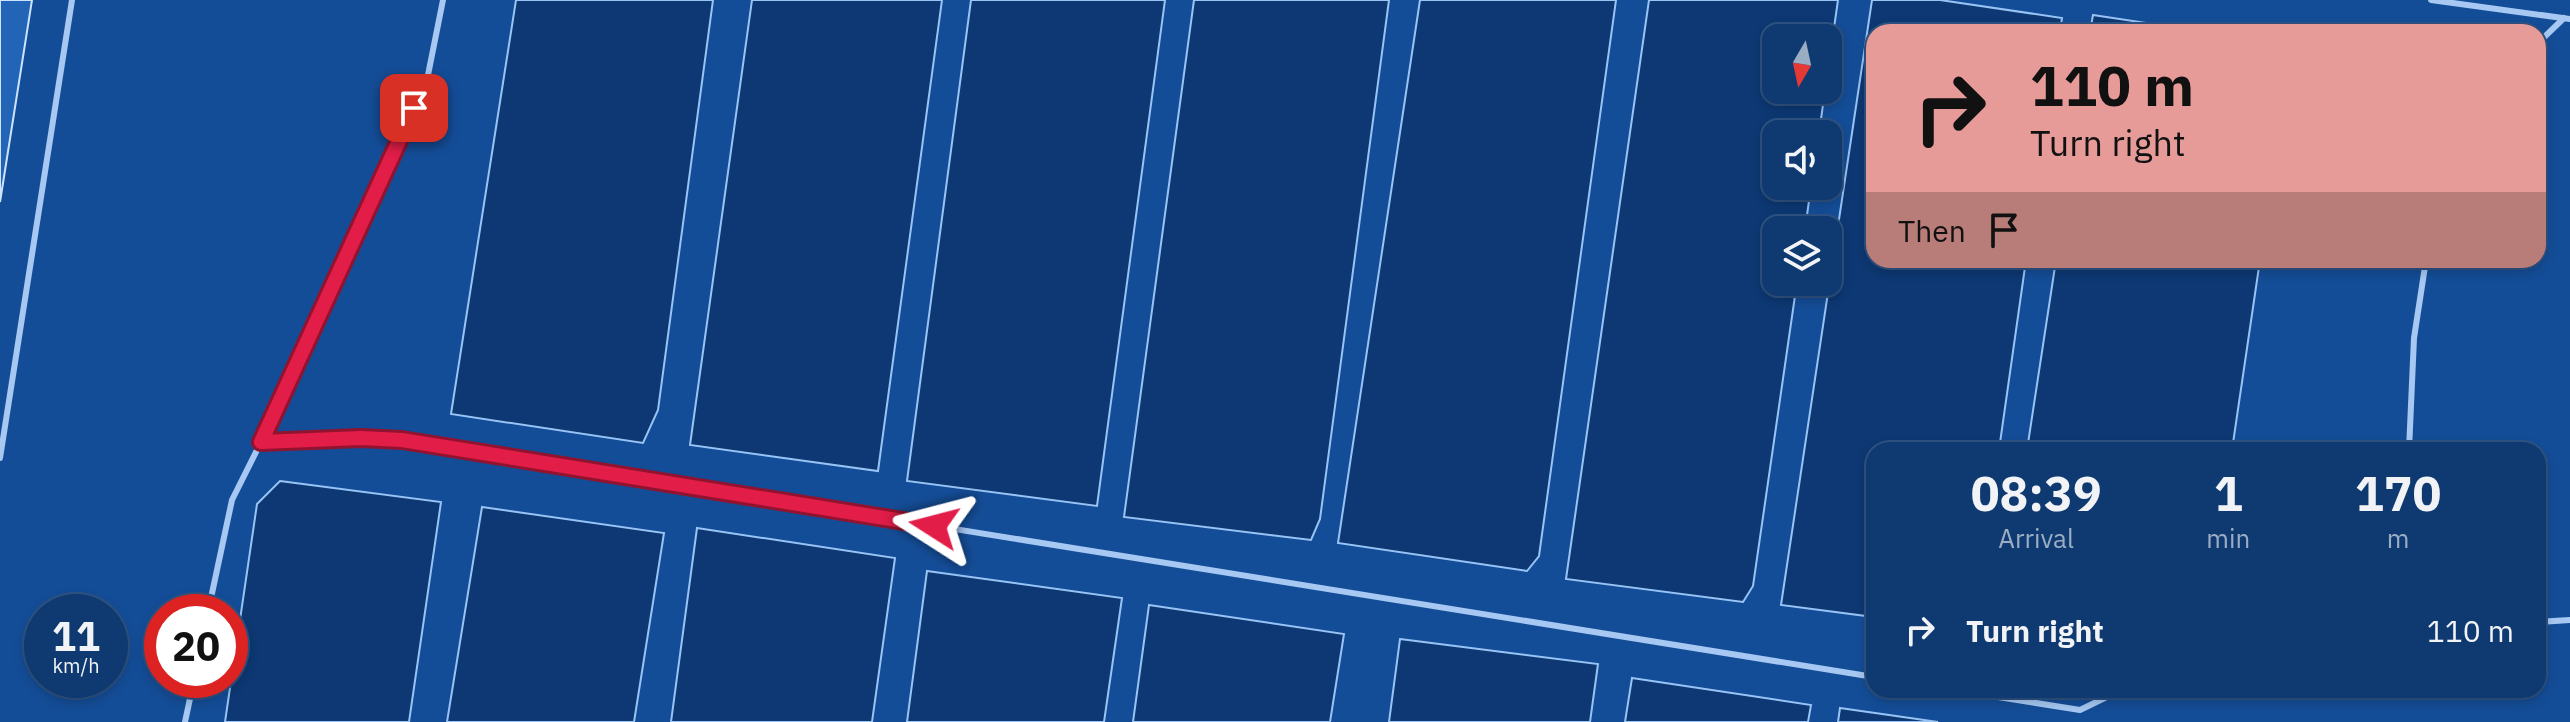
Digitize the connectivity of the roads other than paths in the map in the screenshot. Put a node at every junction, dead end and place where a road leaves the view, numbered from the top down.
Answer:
1 (72, 0) edge
2 (443, 0) edge
3 (2431, 0) edge
4 (2488, 4) edge
5 (2567, 19) edge
6 (2546, 36) edge
7 (2425, 268) edge
8 (261, 442) junction
9 (2409, 442) edge
10 (0, 458) edge
11 (212, 594) edge
12 (2570, 620) edge
13 (2546, 622) edge
14 (1866, 676) edge
15 (190, 698) edge
16 (2004, 698) edge
17 (2105, 698) edge
18 (2080, 710) junction
19 (185, 722) edge
20 (2078, 722) edge

1 - 10 lane
2 - 8 lane
3 - 4 lane
4 - 5 lane
5 - 6 lane
7 - 9 lane
8 - 11 lane
8 - 14 lane
12 - 13 lane
15 - 19 lane
16 - 18 lane
17 - 18 lane
18 - 20 lane

